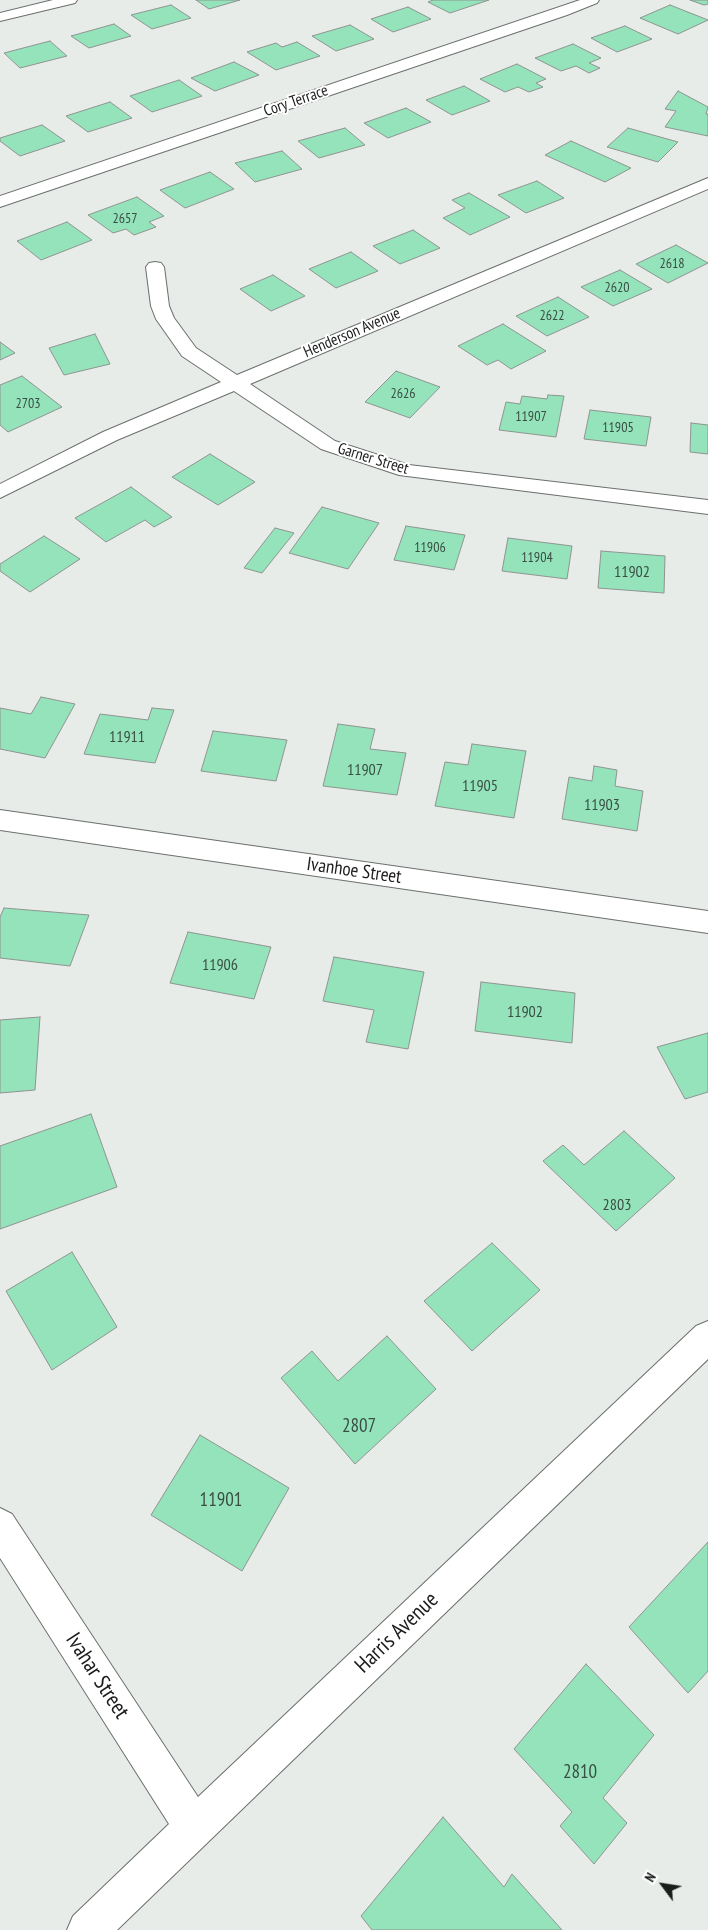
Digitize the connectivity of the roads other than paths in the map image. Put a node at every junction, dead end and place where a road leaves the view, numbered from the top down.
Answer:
1 (70, 0) edge
2 (592, 0) edge
3 (0, 17) edge
4 (708, 183) edge
5 (0, 202) edge
6 (155, 267) dead end
7 (232, 383) junction
8 (0, 492) edge
9 (708, 508) edge
10 (0, 820) edge
11 (708, 922) edge
12 (708, 1337) edge
13 (0, 1526) edge
14 (194, 1827) junction
15 (87, 1930) edge

1 - 3 street
2 - 5 street, Cory Terrace
4 - 7 street, Henderson Avenue
6 - 7 street, Garner Street
7 - 8 street, Henderson Avenue
7 - 9 street, Garner Street
10 - 11 street, Ivanhoe Street
12 - 14 street, Harris Avenue
13 - 14 street, Ivahar Street
14 - 15 street, Harris Avenue

